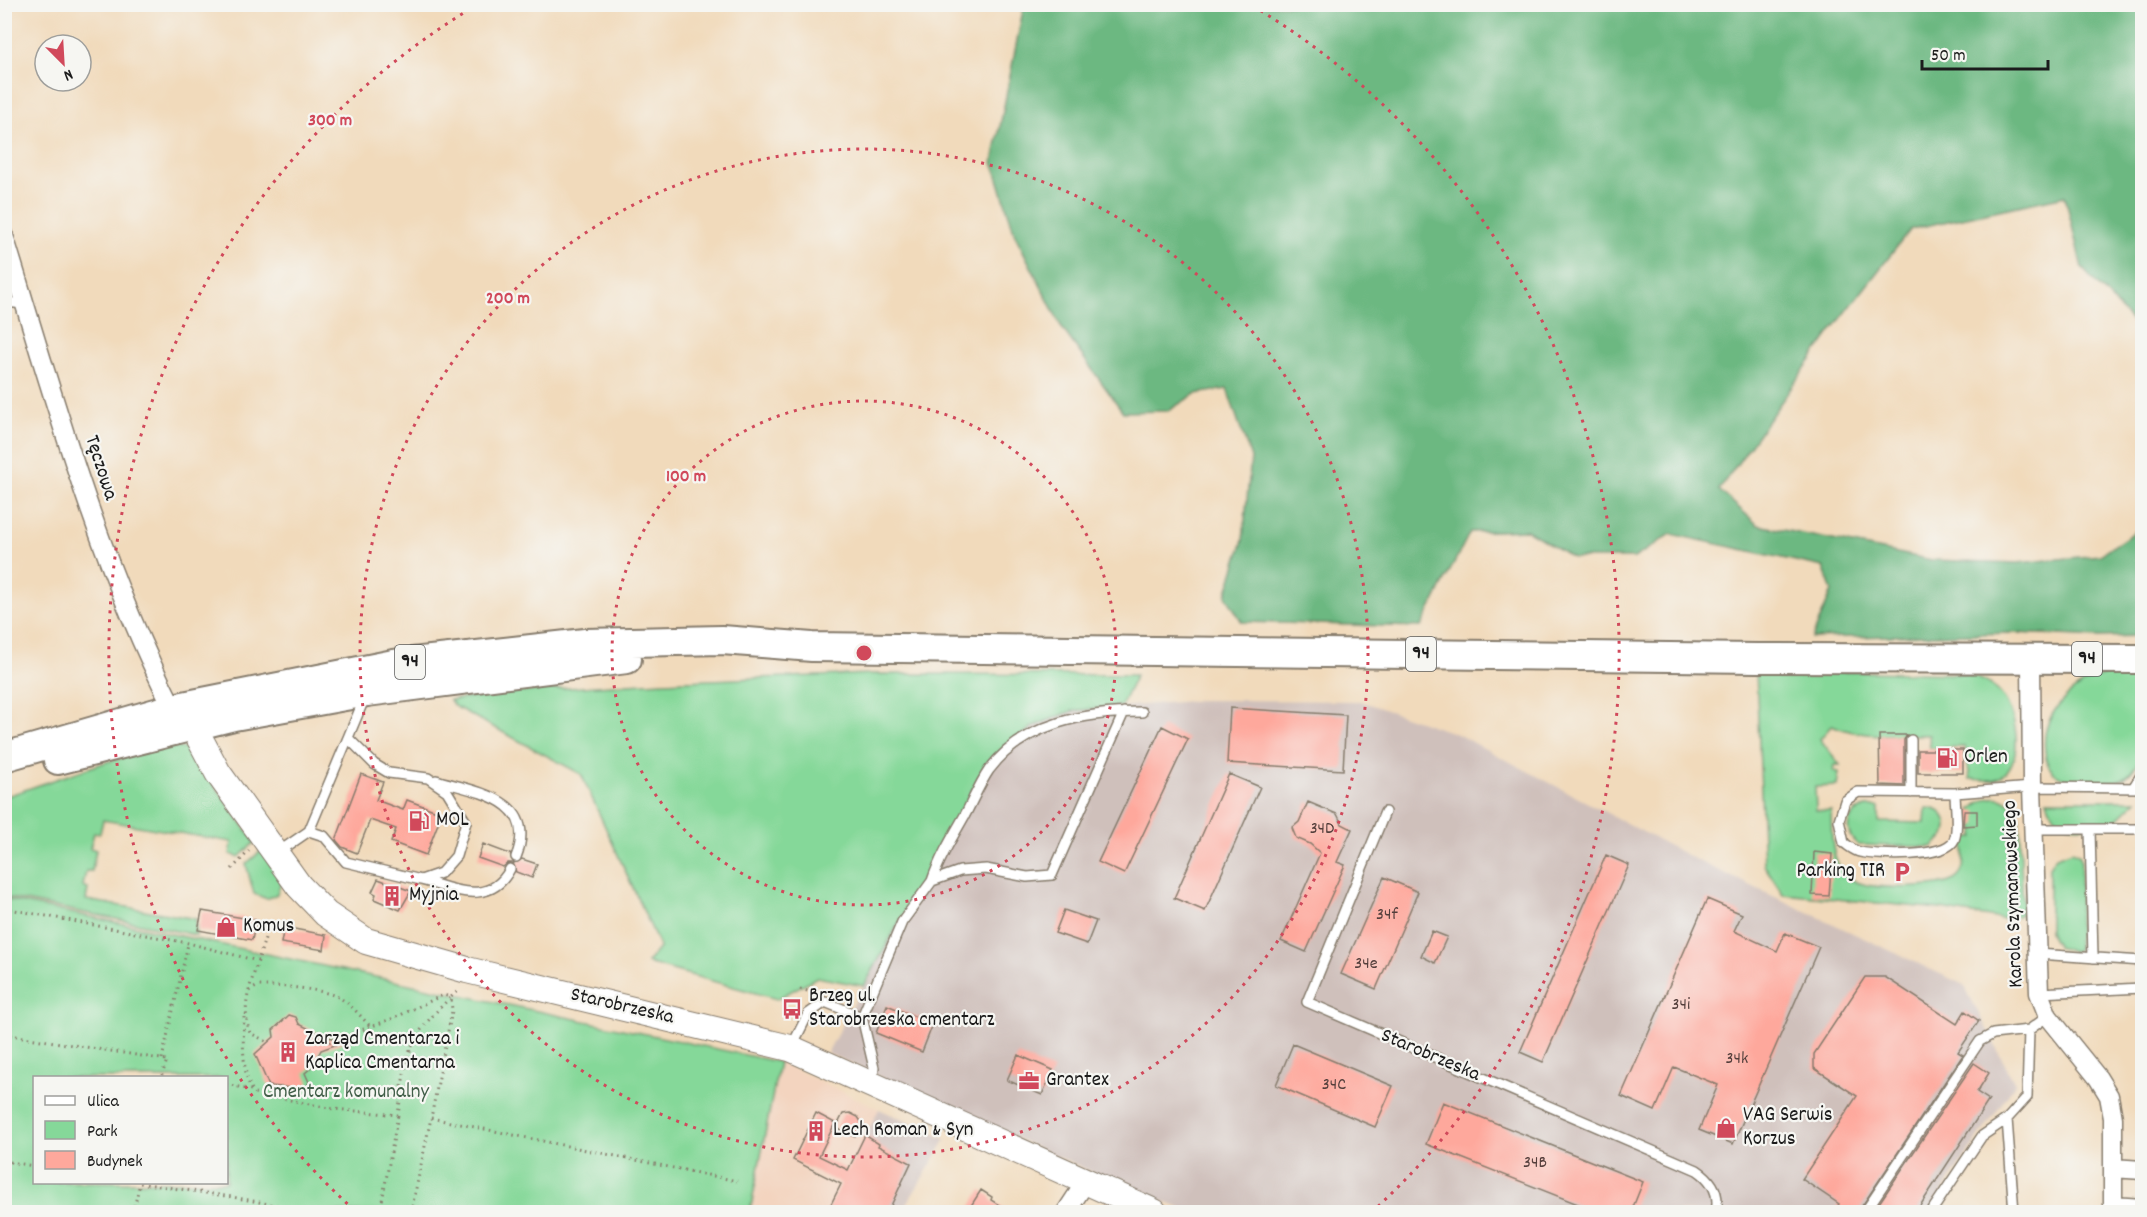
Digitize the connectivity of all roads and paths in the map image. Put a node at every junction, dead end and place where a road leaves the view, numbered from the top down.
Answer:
1 (4, 236) edge
2 (4, 303) edge
3 (25, 304) junction
4 (812, 647) junction
5 (2031, 658) junction
6 (2142, 659) edge
7 (367, 692) junction
8 (1124, 712) junction
9 (1142, 712) dead end
10 (183, 717) junction
11 (348, 738) junction
12 (1911, 740) dead end
13 (4, 757) edge
14 (2142, 774) edge
15 (4, 775) edge
16 (428, 778) junction
17 (2032, 787) junction
18 (2138, 788) edge
19 (1955, 793) junction
20 (1911, 794) junction
21 (1385, 812) dead end
22 (2035, 829) junction
23 (2142, 829) edge
24 (2090, 830) junction
25 (309, 831) junction
26 (275, 855) junction
27 (516, 857) dead end
28 (510, 869) dead end
29 (421, 880) junction
30 (932, 881) junction
31 (4, 908) edge
32 (266, 938) dead end
33 (188, 943) junction
34 (2037, 954) junction
35 (2093, 958) junction
36 (258, 961) junction
37 (2142, 961) edge
38 (467, 970) junction
39 (2142, 988) edge
40 (249, 991) junction
41 (2039, 993) junction
42 (451, 997) junction
43 (2048, 1016) junction
44 (244, 1017) junction
45 (862, 1017) junction
46 (371, 1027) junction
47 (2029, 1030) junction
48 (4, 1034) edge
49 (266, 1041) dead end
50 (329, 1042) dead end
51 (790, 1048) junction
52 (162, 1059) junction
53 (161, 1076) edge
54 (228, 1084) edge
55 (872, 1085) junction
56 (251, 1090) junction
57 (398, 1115) junction
58 (431, 1118) junction
59 (2007, 1119) junction
60 (4, 1161) edge
61 (33, 1166) edge
62 (2113, 1168) junction
63 (2142, 1170) edge
64 (737, 1181) dead end
65 (1085, 1183) junction
66 (138, 1184) edge
67 (144, 1184) edge
68 (2142, 1208) edge
69 (2113, 1209) edge
70 (133, 1212) edge
71 (312, 1212) edge
72 (380, 1212) edge
73 (411, 1212) edge
74 (1066, 1212) edge
75 (1154, 1212) edge
76 (1716, 1212) edge
77 (1865, 1212) edge
78 (1931, 1212) edge
79 (2014, 1212) edge

1 - 3 street, Tęczowa
2 - 3 lane
3 - 10 street, Tęczowa
4 - 5 main road, 94
4 - 7 main road, 94
4 - 10 main road, 94
5 - 6 main road, 94
5 - 17 street, Karola Szymanowskiego
7 - 10 main road, 94
7 - 11 lane
8 - 9 lane
8 - 30 lane
8 - 30 lane
10 - 13 main road, 94
10 - 15 main road, 94
10 - 26 street, Starobrzeska
11 - 16 lane
11 - 25 lane
12 - 20 lane
14 - 18 lane
16 - 27 lane
16 - 29 lane
17 - 18 lane
17 - 19 lane
17 - 22 street, Karola Szymanowskiego
19 - 20 lane
19 - 20 lane
21 - 76 lane, Starobrzeska
22 - 24 lane
22 - 34 street, Karola Szymanowskiego
23 - 24 lane
24 - 35 lane
25 - 26 lane
25 - 29 lane
26 - 38 street, Starobrzeska
28 - 29 lane
30 - 45 lane
31 - 33 path
32 - 36 path
33 - 36 path
33 - 52 path
34 - 35 lane
34 - 41 street, Karola Szymanowskiego
35 - 37 lane
36 - 40 path
38 - 42 path
38 - 51 street, Starobrzeska
39 - 41 lane
40 - 44 path
40 - 46 path
41 - 43 street, Karola Szymanowskiego
42 - 46 path
42 - 57 path
42 - 58 path
43 - 47 lane
43 - 62 street, Karola Szymanowskiego
44 - 49 path
44 - 56 path
45 - 51 lane
45 - 55 lane
46 - 50 path
47 - 59 lane
47 - 77 lane
48 - 52 path
51 - 55 street, Starobrzeska
52 - 53 path
54 - 56 path
55 - 65 street, Starobrzeska
56 - 57 path
57 - 72 path
58 - 64 path
58 - 73 path
59 - 78 lane
59 - 79 lane
60 - 61 path
62 - 63 street
62 - 69 street, Karola Szymanowskiego
65 - 74 street
65 - 75 street, Starobrzeska
66 - 70 path
67 - 71 path
68 - 69 street

